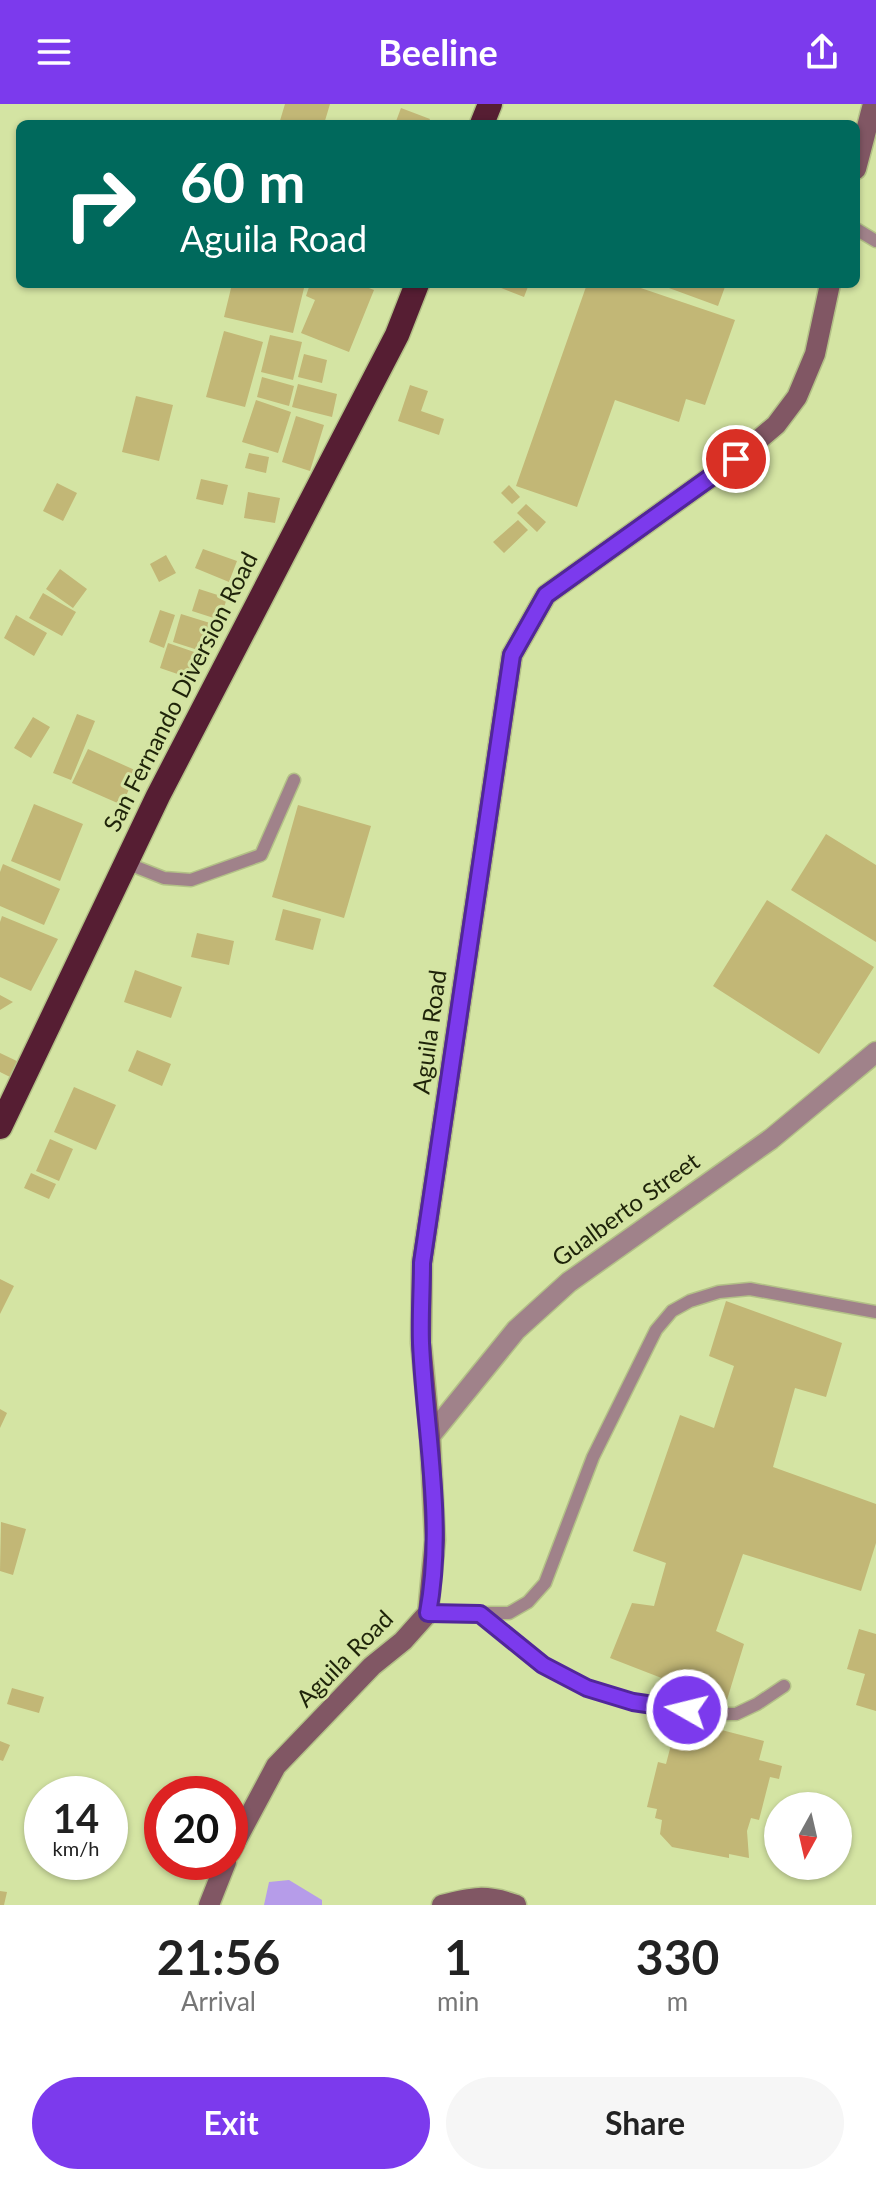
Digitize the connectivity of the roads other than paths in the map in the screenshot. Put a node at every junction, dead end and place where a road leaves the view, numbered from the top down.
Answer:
1 (873, 104) edge
2 (860, 154) edge
3 (415, 288) edge
4 (829, 288) edge
5 (294, 780) dead end
6 (126, 863) junction
7 (876, 1052) edge
8 (0, 1127) edge
9 (876, 1312) edge
10 (430, 1436) junction
11 (428, 1613) junction
12 (480, 1614) junction
13 (784, 1686) dead end
14 (248, 1815) edge
15 (219, 1880) edge
16 (209, 1905) edge
17 (442, 1905) edge
18 (516, 1905) edge

1 - 2 street
3 - 6 highway, San Fernando Diversion Road
4 - 10 street, Aguila Road
5 - 6 lane
6 - 8 highway, San Fernando Diversion Road
7 - 10 street, Gualberto Street
9 - 12 lane
10 - 11 street, Aguila Road
11 - 12 lane
11 - 14 street, Aguila Road
12 - 13 lane
15 - 16 street
17 - 18 street

